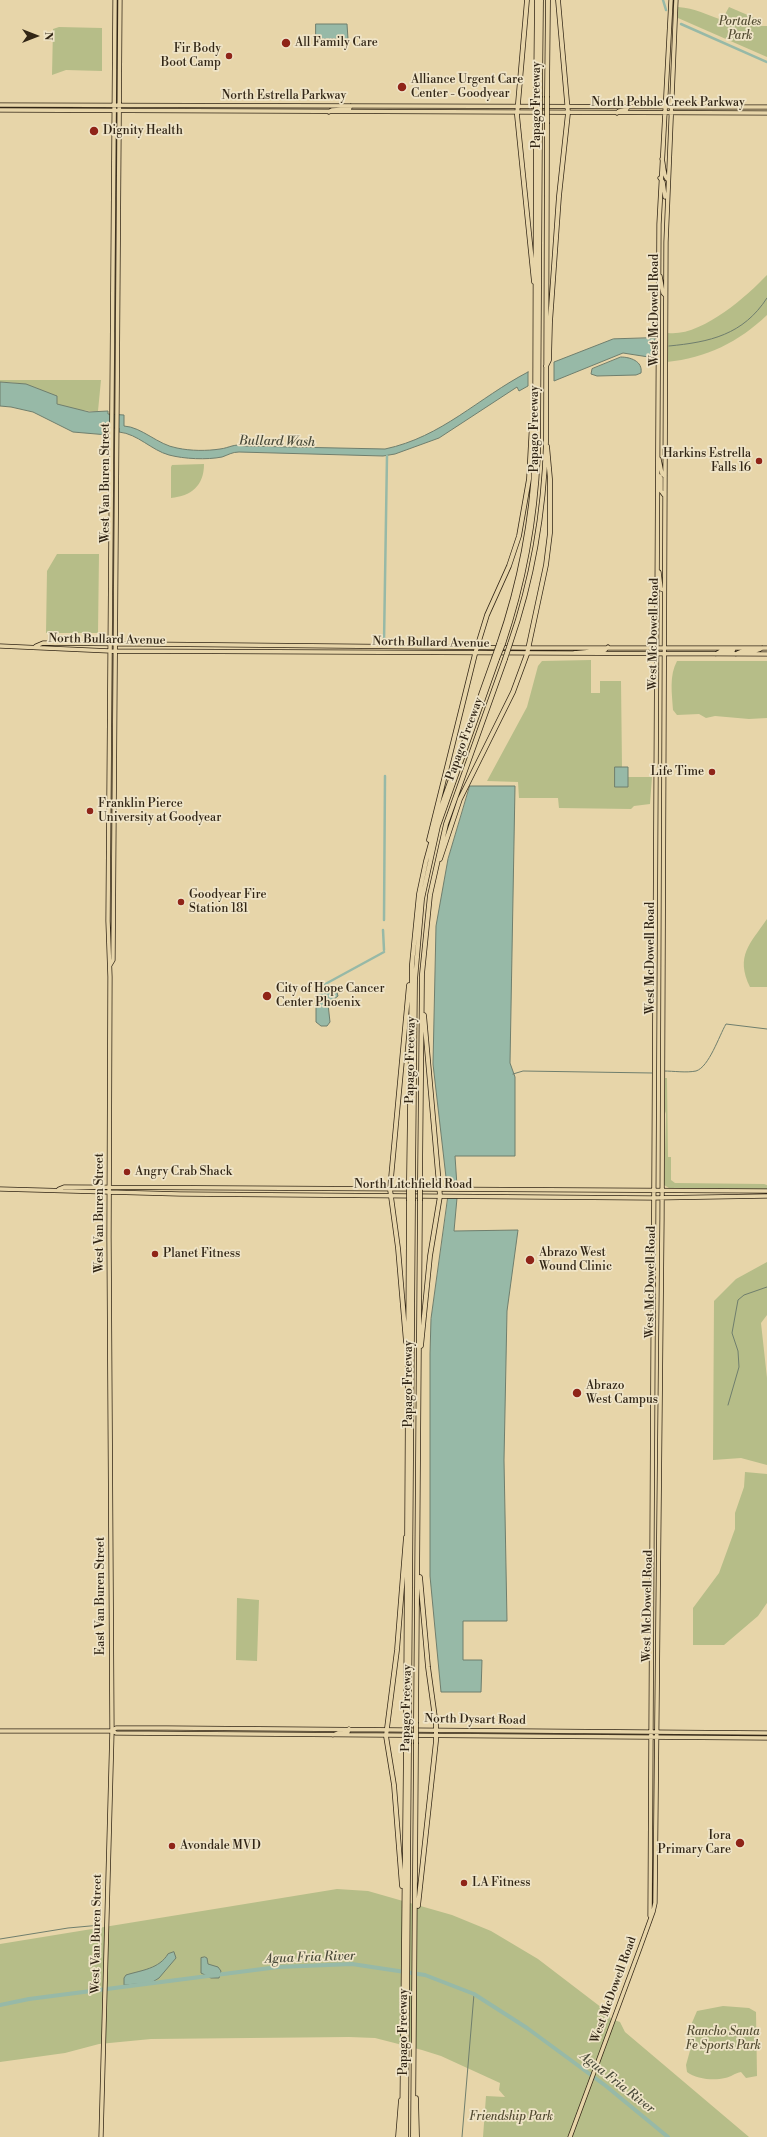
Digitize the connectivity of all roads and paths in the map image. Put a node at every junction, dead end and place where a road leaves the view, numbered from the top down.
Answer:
1 (115, 0) edge
2 (120, 0) edge
3 (527, 0) edge
4 (537, 0) edge
5 (541, 0) edge
6 (548, 0) edge
7 (558, 0) edge
8 (670, 0) edge
9 (676, 0) edge
10 (114, 40) junction
11 (120, 40) junction
12 (669, 43) junction
13 (676, 43) junction
14 (538, 96) junction
15 (0, 105) edge
16 (114, 105) junction
17 (119, 105) junction
18 (49, 106) junction
19 (315, 106) junction
20 (351, 106) junction
21 (449, 106) junction
22 (568, 107) junction
23 (628, 107) junction
24 (665, 107) junction
25 (672, 107) junction
26 (767, 107) edge
27 (517, 109) junction
28 (0, 110) edge
29 (49, 111) junction
30 (114, 111) junction
31 (119, 111) junction
32 (293, 112) junction
33 (329, 112) junction
34 (451, 113) junction
35 (568, 113) junction
36 (617, 113) junction
37 (665, 113) junction
38 (767, 113) edge
39 (671, 114) junction
40 (538, 124) junction
41 (662, 158) junction
42 (113, 173) junction
43 (118, 173) junction
44 (660, 178) junction
45 (667, 179) junction
46 (666, 202) junction
47 (659, 273) junction
48 (536, 292) junction
49 (665, 295) junction
50 (546, 366) junction
51 (535, 401) junction
52 (546, 442) junction
53 (658, 458) junction
54 (658, 475) junction
55 (665, 476) junction
56 (664, 496) junction
57 (658, 533) junction
58 (664, 533) junction
59 (658, 569) junction
60 (111, 579) junction
61 (116, 579) junction
62 (664, 590) junction
63 (110, 644) junction
64 (116, 644) junction
65 (501, 644) junction
66 (0, 646) edge
67 (36, 646) junction
68 (340, 646) junction
69 (608, 647) junction
70 (477, 648) junction
71 (529, 648) junction
72 (657, 648) junction
73 (663, 648) junction
74 (734, 648) junction
75 (765, 648) edge
76 (110, 651) junction
77 (116, 651) junction
78 (312, 652) junction
79 (475, 654) junction
80 (527, 654) junction
81 (571, 654) junction
82 (657, 654) junction
83 (663, 654) junction
84 (716, 654) junction
85 (736, 654) junction
86 (767, 654) edge
87 (496, 658) junction
88 (109, 833) junction
89 (114, 847) junction
90 (427, 855) junction
91 (435, 872) junction
92 (108, 921) junction
93 (113, 922) junction
94 (656, 962) junction
95 (661, 962) junction
96 (110, 965) junction
97 (411, 977) junction
98 (422, 1006) junction
99 (656, 1013) junction
100 (661, 1013) junction
101 (412, 1054) junction
102 (656, 1062) junction
103 (661, 1062) junction
104 (110, 1187) junction
105 (0, 1189) edge
106 (59, 1189) junction
107 (178, 1189) junction
108 (193, 1189) junction
109 (390, 1189) junction
110 (440, 1189) junction
111 (655, 1191) junction
112 (662, 1191) junction
113 (767, 1191) edge
114 (109, 1192) junction
115 (162, 1194) junction
116 (180, 1194) junction
117 (390, 1196) junction
118 (440, 1196) junction
119 (767, 1196) edge
120 (655, 1198) junction
121 (662, 1198) junction
122 (411, 1201) junction
123 (654, 1271) junction
124 (661, 1271) junction
125 (419, 1352) junction
126 (408, 1357) junction
127 (111, 1460) joint
128 (407, 1533) junction
129 (418, 1567) junction
130 (652, 1599) junction
131 (658, 1599) junction
132 (407, 1722) junction
133 (349, 1729) junction
134 (386, 1729) junction
135 (436, 1730) junction
136 (0, 1731) edge
137 (112, 1731) junction
138 (654, 1733) junction
139 (767, 1733) edge
140 (332, 1736) junction
141 (386, 1736) junction
142 (436, 1736) junction
143 (654, 1738) junction
144 (767, 1738) edge
145 (406, 1894) junction
146 (417, 1898) junction
147 (405, 2056) junction
148 (414, 2091) junction
149 (403, 2094) junction
150 (101, 2137) edge
151 (398, 2137) edge
152 (402, 2137) edge
153 (406, 2137) edge
154 (414, 2137) edge
155 (417, 2137) edge
156 (570, 2137) edge

1 - 10 main road, West Van Buren Street
2 - 11 main road, West Van Buren Street
3 - 27 highway
4 - 14 highway, Papago Freeway
5 - 14 highway
6 - 50 highway, Papago Freeway, bridge
7 - 22 highway
8 - 12 main road, West McDowell Road
9 - 13 main road, West McDowell Road
10 - 11 main road
10 - 16 main road, West Van Buren Street
11 - 17 main road, West Van Buren Street
12 - 13 main road
12 - 24 main road, West McDowell Road
13 - 25 main road, West McDowell Road
14 - 40 highway, Papago Freeway, bridge
15 - 18 main road, North Estrella Parkway
16 - 17 main road, North Estrella Parkway
16 - 18 main road, North Estrella Parkway
16 - 30 main road, West Van Buren Street
17 - 19 main road, North Estrella Parkway
17 - 31 main road, West Van Buren Street
18 - 29 main road
19 - 20 main road, North Estrella Parkway
19 - 32 main road
20 - 21 main road, North Estrella Parkway
20 - 33 main road
21 - 27 main road, North Estrella Parkway
21 - 34 main road
22 - 23 main road, North Pebble Creek Parkway
22 - 27 main road, North Estrella Parkway
22 - 35 highway
23 - 24 main road, North Pebble Creek Parkway
23 - 36 main road
24 - 25 main road, North Pebble Creek Parkway
24 - 37 main road, West McDowell Road
25 - 26 main road, North Pebble Creek Parkway
25 - 39 main road, West McDowell Road
27 - 34 main road, North Estrella Parkway
27 - 35 main road, North Estrella Parkway
27 - 48 highway
28 - 29 main road, North Estrella Parkway
29 - 30 main road, North Estrella Parkway
30 - 31 main road, North Estrella Parkway
30 - 42 main road, West Van Buren Street
31 - 32 main road, North Estrella Parkway
31 - 43 main road, West Van Buren Street
32 - 33 main road, North Estrella Parkway
33 - 34 main road, North Estrella Parkway
35 - 36 main road, North Pebble Creek Parkway
35 - 50 highway
36 - 37 main road, North Pebble Creek Parkway
37 - 39 main road, North Pebble Creek Parkway
37 - 41 main road, West McDowell Road
38 - 39 main road, North Pebble Creek Parkway
39 - 45 main road, West McDowell Road
40 - 48 highway, Papago Freeway
40 - 65 highway
41 - 44 main road, West McDowell Road
41 - 45 main road
42 - 43 main road
42 - 60 main road, West Van Buren Street
43 - 61 main road, West Van Buren Street
44 - 46 main road
44 - 47 main road, West McDowell Road
45 - 46 main road, West McDowell Road
46 - 49 main road, West McDowell Road
47 - 49 main road
47 - 53 main road, West McDowell Road
48 - 51 highway, Papago Freeway
49 - 55 main road, West McDowell Road
50 - 52 highway, Papago Freeway
51 - 65 highway, Papago Freeway
51 - 70 highway
52 - 71 highway
52 - 91 highway, Papago Freeway, bridge
53 - 54 main road, West McDowell Road
53 - 55 main road
54 - 56 main road
54 - 57 main road, West McDowell Road
55 - 56 main road, West McDowell Road
56 - 58 main road, West McDowell Road
57 - 58 main road
57 - 59 main road, West McDowell Road
58 - 62 main road, West McDowell Road
59 - 62 main road
59 - 72 main road, West McDowell Road
60 - 61 main road
60 - 63 main road, West Van Buren Street
61 - 64 main road, West Van Buren Street
62 - 73 main road, West McDowell Road
63 - 64 main road, North Bullard Avenue
63 - 67 main road, North Bullard Avenue
63 - 76 main road, West Van Buren Street
64 - 68 main road, North Bullard Avenue
64 - 77 main road, West Van Buren Street
65 - 87 highway, Papago Freeway, bridge
66 - 67 main road
67 - 76 main road, North Bullard Avenue
68 - 70 main road, North Bullard Avenue
68 - 78 main road
69 - 71 main road, North Bullard Avenue
69 - 72 main road, North Bullard Avenue
69 - 81 main road
70 - 71 main road, North Bullard Avenue
70 - 79 highway
71 - 80 highway
72 - 73 main road, North Bullard Avenue
72 - 82 main road, West McDowell Road
73 - 74 main road, North Bullard Avenue
73 - 83 main road, West McDowell Road
74 - 75 main road, North Bullard Avenue
74 - 84 main road
75 - 85 main road
76 - 77 main road, North Bullard Avenue
76 - 88 main road, West Van Buren Street
77 - 78 main road, North Bullard Avenue
77 - 89 main road, West Van Buren Street
78 - 79 main road, North Bullard Avenue
79 - 80 main road, North Bullard Avenue
79 - 90 highway
80 - 81 main road, North Bullard Avenue
80 - 91 highway
81 - 82 main road, North Bullard Avenue
82 - 83 main road, North Bullard Avenue
82 - 94 main road, West McDowell Road
83 - 84 main road, North Bullard Avenue
83 - 95 main road, West McDowell Road
84 - 85 main road, North Bullard Avenue
85 - 86 main road, North Bullard Avenue
87 - 90 highway, Papago Freeway
87 - 101 highway
88 - 89 main road
88 - 92 main road, West Van Buren Street
89 - 93 main road, West Van Buren Street
90 - 97 highway, Papago Freeway
91 - 98 highway, Papago Freeway
92 - 93 main road
92 - 96 main road, West Van Buren Street
93 - 96 main road, West Van Buren Street
94 - 95 main road
94 - 99 main road, West McDowell Road
95 - 100 main road, West McDowell Road
96 - 104 main road, West Van Buren Street
97 - 101 highway, Papago Freeway
97 - 109 highway
98 - 110 highway
98 - 125 highway, Papago Freeway, bridge
99 - 100 main road
99 - 102 main road, West McDowell Road
100 - 103 main road, West McDowell Road
101 - 122 highway, Papago Freeway, bridge
102 - 103 main road
102 - 111 main road, West McDowell Road
103 - 112 main road, West McDowell Road
104 - 106 main road, North Litchfield Road
104 - 107 main road, North Litchfield Road
104 - 114 main road, West Van Buren Street
105 - 106 main road, North Litchfield Road
106 - 114 main road, North Litchfield Road
107 - 108 main road, North Litchfield Road
107 - 115 main road
108 - 109 main road, North Litchfield Road
108 - 116 main road
109 - 110 main road, North Litchfield Road
109 - 117 highway
110 - 111 main road, North Litchfield Road
110 - 118 highway
111 - 112 main road, North Litchfield Road
111 - 120 main road, West McDowell Road
112 - 113 main road, North Litchfield Road
112 - 121 main road, West McDowell Road
114 - 115 main road, North Litchfield Road
114 - 127 main road, West Van Buren Street
115 - 116 main road, North Litchfield Road
116 - 117 main road, North Litchfield Road
117 - 118 main road, North Litchfield Road
117 - 126 highway
118 - 120 main road, North Litchfield Road
118 - 125 highway
119 - 121 main road, North Litchfield Road
120 - 121 main road, North Litchfield Road
120 - 123 main road, West McDowell Road
121 - 124 main road, West McDowell Road
122 - 126 highway, Papago Freeway
122 - 132 highway
123 - 124 main road
123 - 130 main road, West McDowell Road
124 - 131 main road, West McDowell Road
125 - 129 highway, Papago Freeway
126 - 128 highway, Papago Freeway
127 - 137 main road, East Van Buren Street
128 - 132 highway, Papago Freeway
128 - 134 highway
129 - 135 highway
129 - 146 highway, Papago Freeway, bridge
130 - 131 main road
130 - 138 main road, West McDowell Road
131 - 138 main road, West McDowell Road
132 - 145 highway, Papago Freeway, bridge
133 - 134 main road, North Dysart Road
133 - 137 main road, North Dysart Road
133 - 140 main road
134 - 135 main road, North Dysart Road
134 - 141 highway
135 - 138 main road, North Dysart Road
135 - 142 highway
136 - 137 main road, North Dysart Road
137 - 140 main road, North Dysart Road
137 - 150 main road, West Van Buren Street
138 - 139 main road, North Dysart Road
138 - 143 main road, West McDowell Road
140 - 141 main road, North Dysart Road
141 - 142 main road, North Dysart Road
141 - 145 highway
142 - 143 main road, North Dysart Road
142 - 146 highway
143 - 144 main road, North Dysart Road
143 - 156 main road, West McDowell Road
145 - 147 highway, Papago Freeway
146 - 148 highway, Papago Freeway
147 - 149 highway, Papago Freeway
147 - 153 highway
148 - 154 highway, Papago Freeway
148 - 155 highway
149 - 151 highway
149 - 152 highway, Papago Freeway

